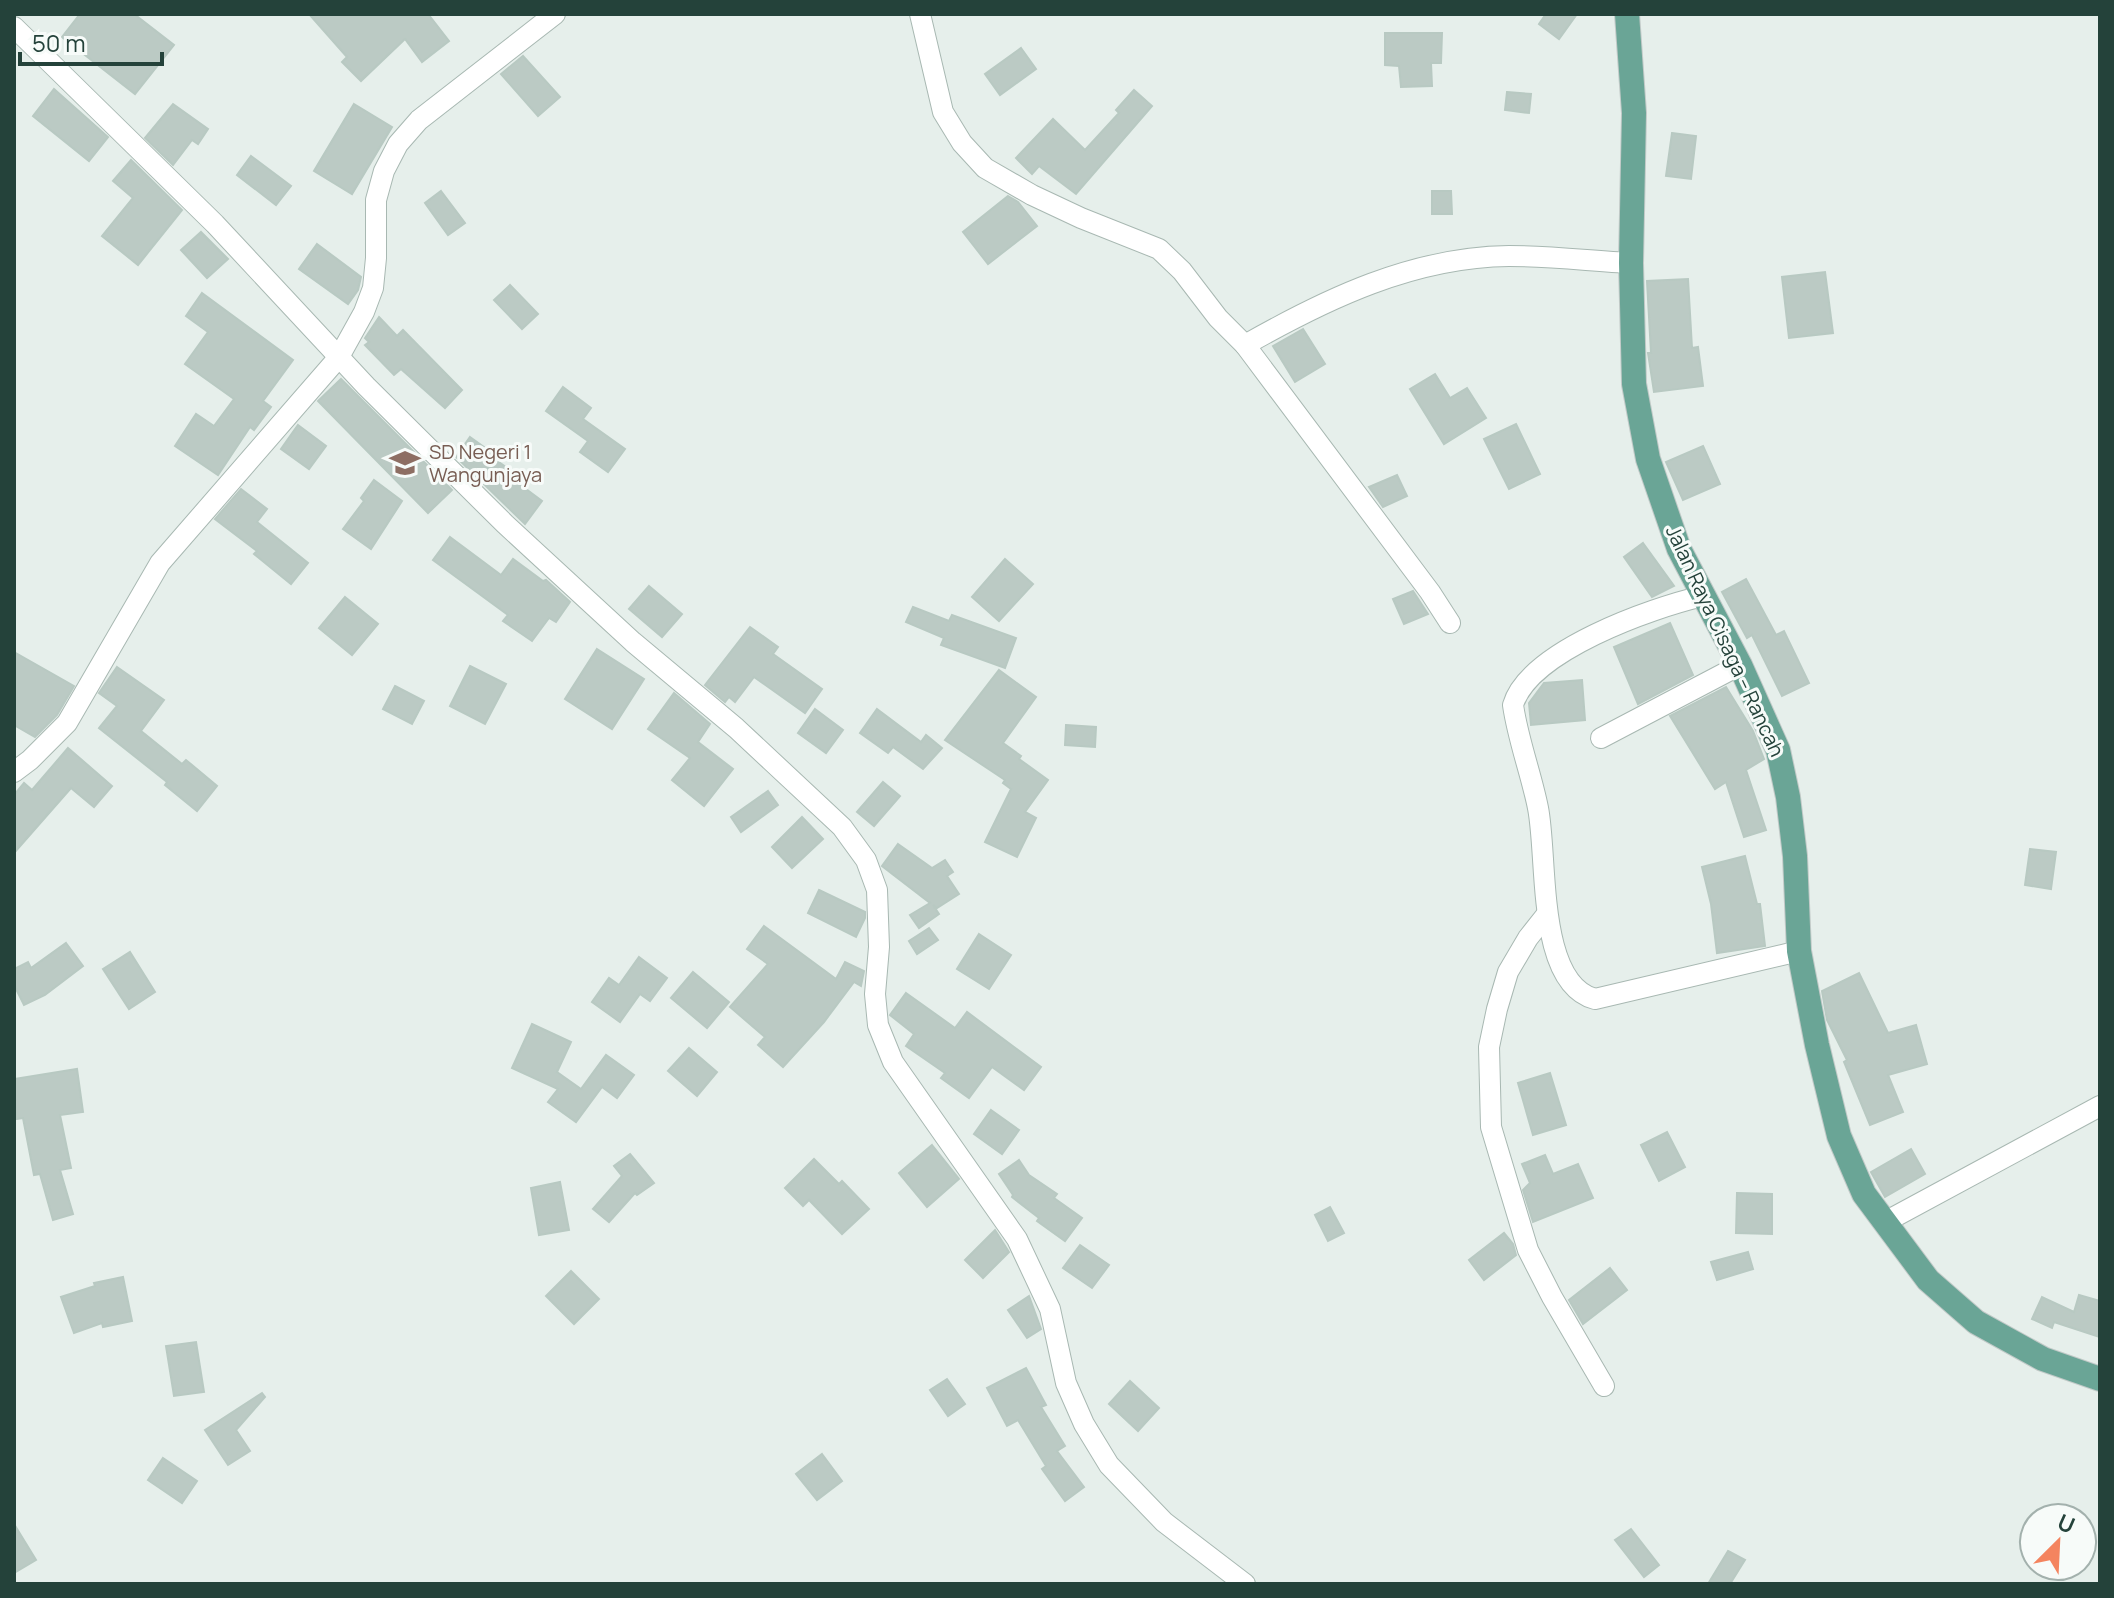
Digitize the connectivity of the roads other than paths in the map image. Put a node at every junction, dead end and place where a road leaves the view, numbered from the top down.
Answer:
1 (555, 14) edge
2 (920, 14) edge
3 (1627, 14) edge
4 (14, 27) edge
5 (1631, 263) junction
6 (1245, 345) junction
7 (339, 357) junction
8 (1703, 596) junction
9 (1450, 623) dead end
10 (1740, 665) junction
11 (1601, 738) dead end
12 (14, 772) edge
13 (1547, 914) junction
14 (1799, 951) junction
15 (2100, 1106) edge
16 (1885, 1222) junction
17 (2100, 1379) edge
18 (1604, 1386) dead end
19 (1245, 1584) edge

1 - 7 street
2 - 6 street
3 - 5 main road, Jalan Raya Cisaga – Rancah
4 - 7 street
5 - 6 street
5 - 8 main road, Jalan Raya Cisaga – Rancah
6 - 9 street
7 - 12 street
7 - 19 street
8 - 10 main road, Jalan Raya Cisaga – Rancah
8 - 13 street
10 - 11 street
10 - 14 main road, Jalan Raya Cisaga – Rancah
13 - 14 street
13 - 18 street
14 - 16 main road, Jalan Raya Cisaga – Rancah
15 - 16 street
16 - 17 main road, Jalan Raya Cisaga – Rancah

